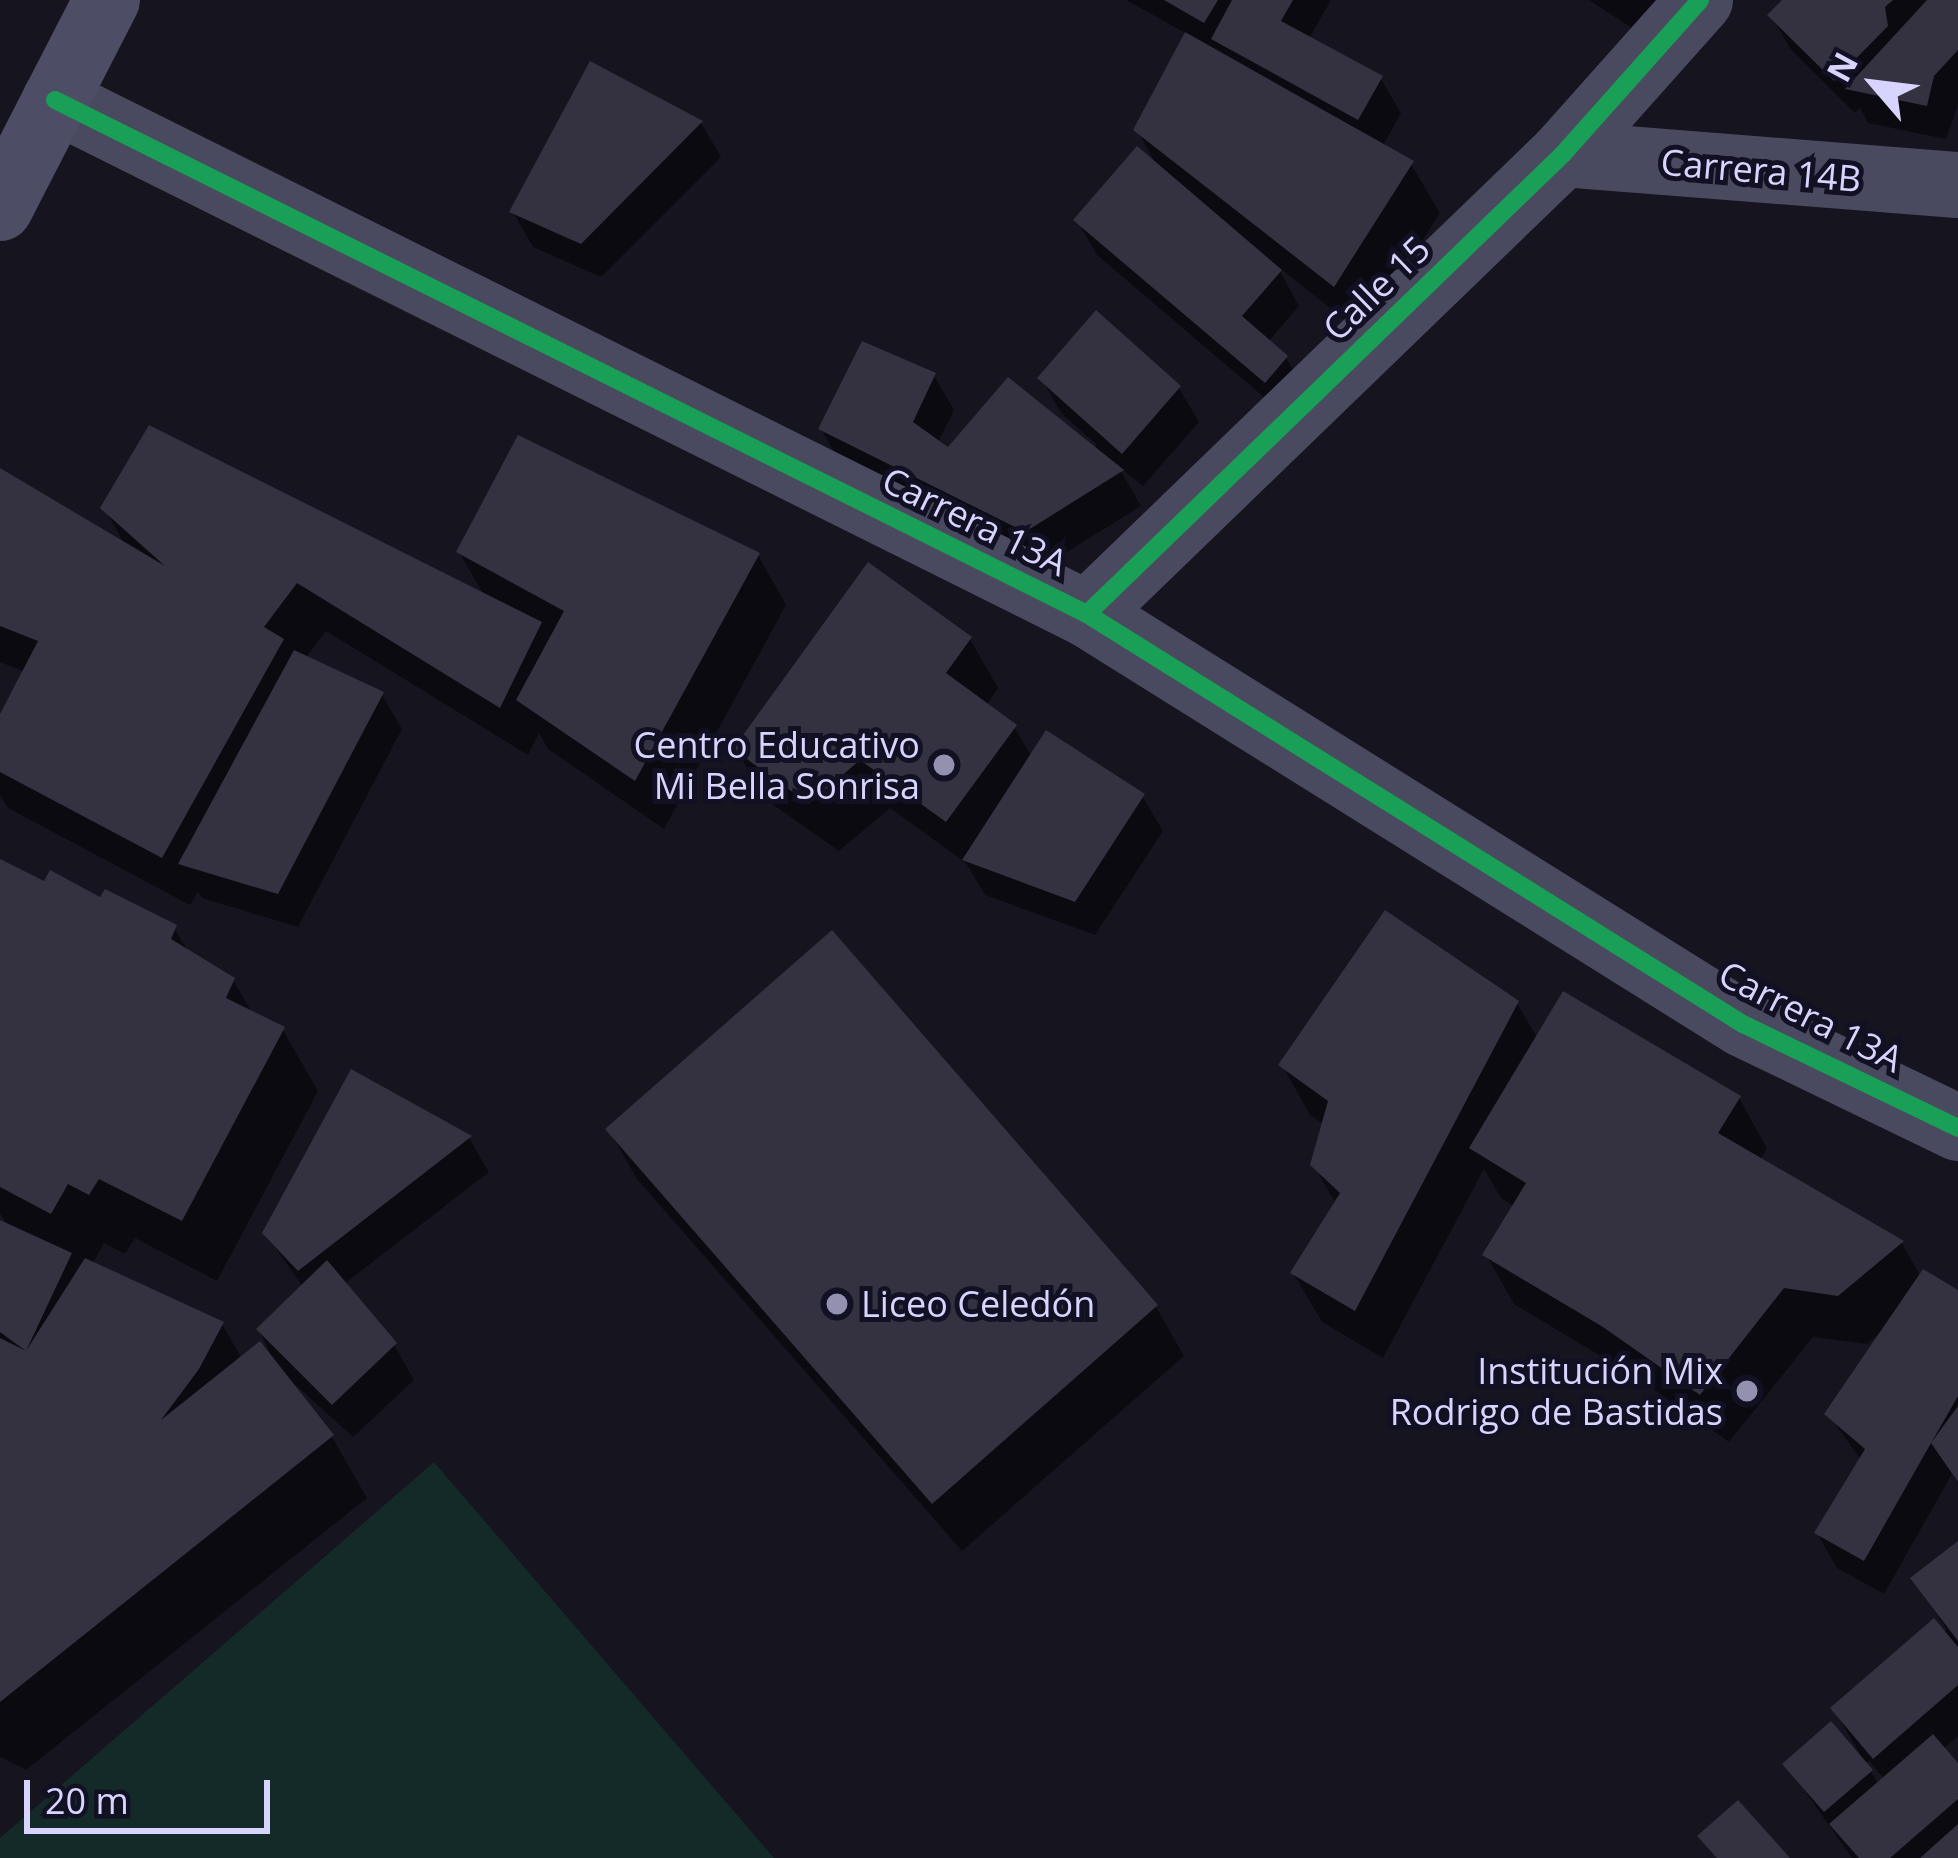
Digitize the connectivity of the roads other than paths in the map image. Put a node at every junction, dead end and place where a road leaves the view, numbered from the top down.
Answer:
1 (107, 0) edge
2 (1700, 0) edge
3 (55, 100) junction
4 (1563, 154) junction
5 (1958, 185) edge
6 (0, 208) edge
7 (1087, 614) junction
8 (1958, 1128) edge

1 - 3 main road
2 - 4 street, Calle 15
3 - 6 main road
3 - 7 street, Carrera 13A
4 - 5 street, Carrera 14B
4 - 7 street, Calle 15
7 - 8 street, Carrera 13A

